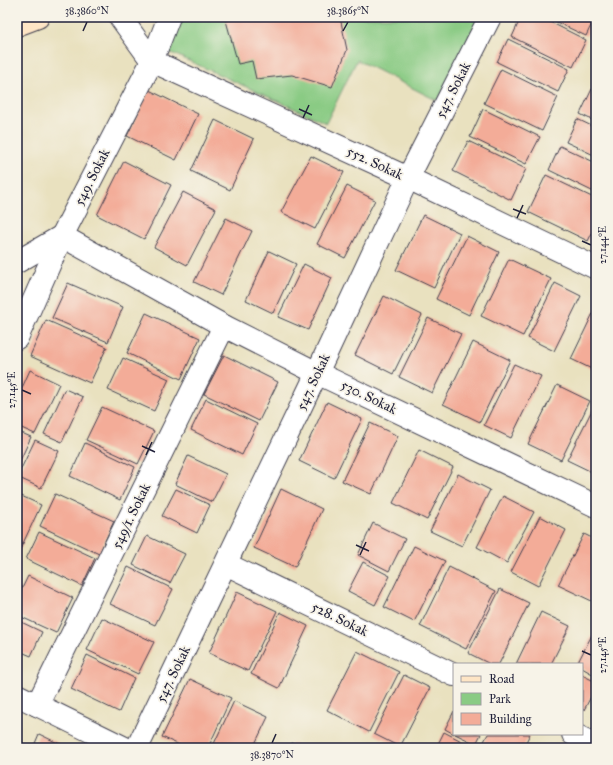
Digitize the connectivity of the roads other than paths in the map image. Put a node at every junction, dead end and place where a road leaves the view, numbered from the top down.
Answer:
1 (38, 17) edge
2 (120, 17) edge
3 (169, 17) edge
4 (490, 17) edge
5 (17, 25) edge
6 (152, 60) junction
7 (408, 178) junction
8 (62, 236) junction
9 (17, 262) edge
10 (594, 263) edge
11 (224, 326) junction
12 (17, 338) edge
13 (318, 373) junction
14 (596, 506) edge
15 (226, 564) junction
16 (453, 675) edge
17 (17, 695) edge
18 (37, 705) junction
19 (575, 735) edge
20 (596, 745) edge
21 (126, 748) edge
22 (137, 748) edge

1 - 5 main road
2 - 6 street
3 - 6 street, 549. Sokak
4 - 7 street, 547. Sokak
6 - 7 street, 552. Sokak
6 - 8 street, 549. Sokak
7 - 10 street, 552. Sokak
7 - 13 street, 547. Sokak
8 - 9 street
8 - 11 street, 530. Sokak
8 - 12 street, 549. Sokak
11 - 13 street, 530. Sokak
11 - 18 street, 549/1. Sokak
13 - 14 street, 530. Sokak
13 - 15 street, 547. Sokak
15 - 16 street, 528. Sokak
15 - 22 street, 547. Sokak
17 - 18 street
18 - 21 street
19 - 20 street

